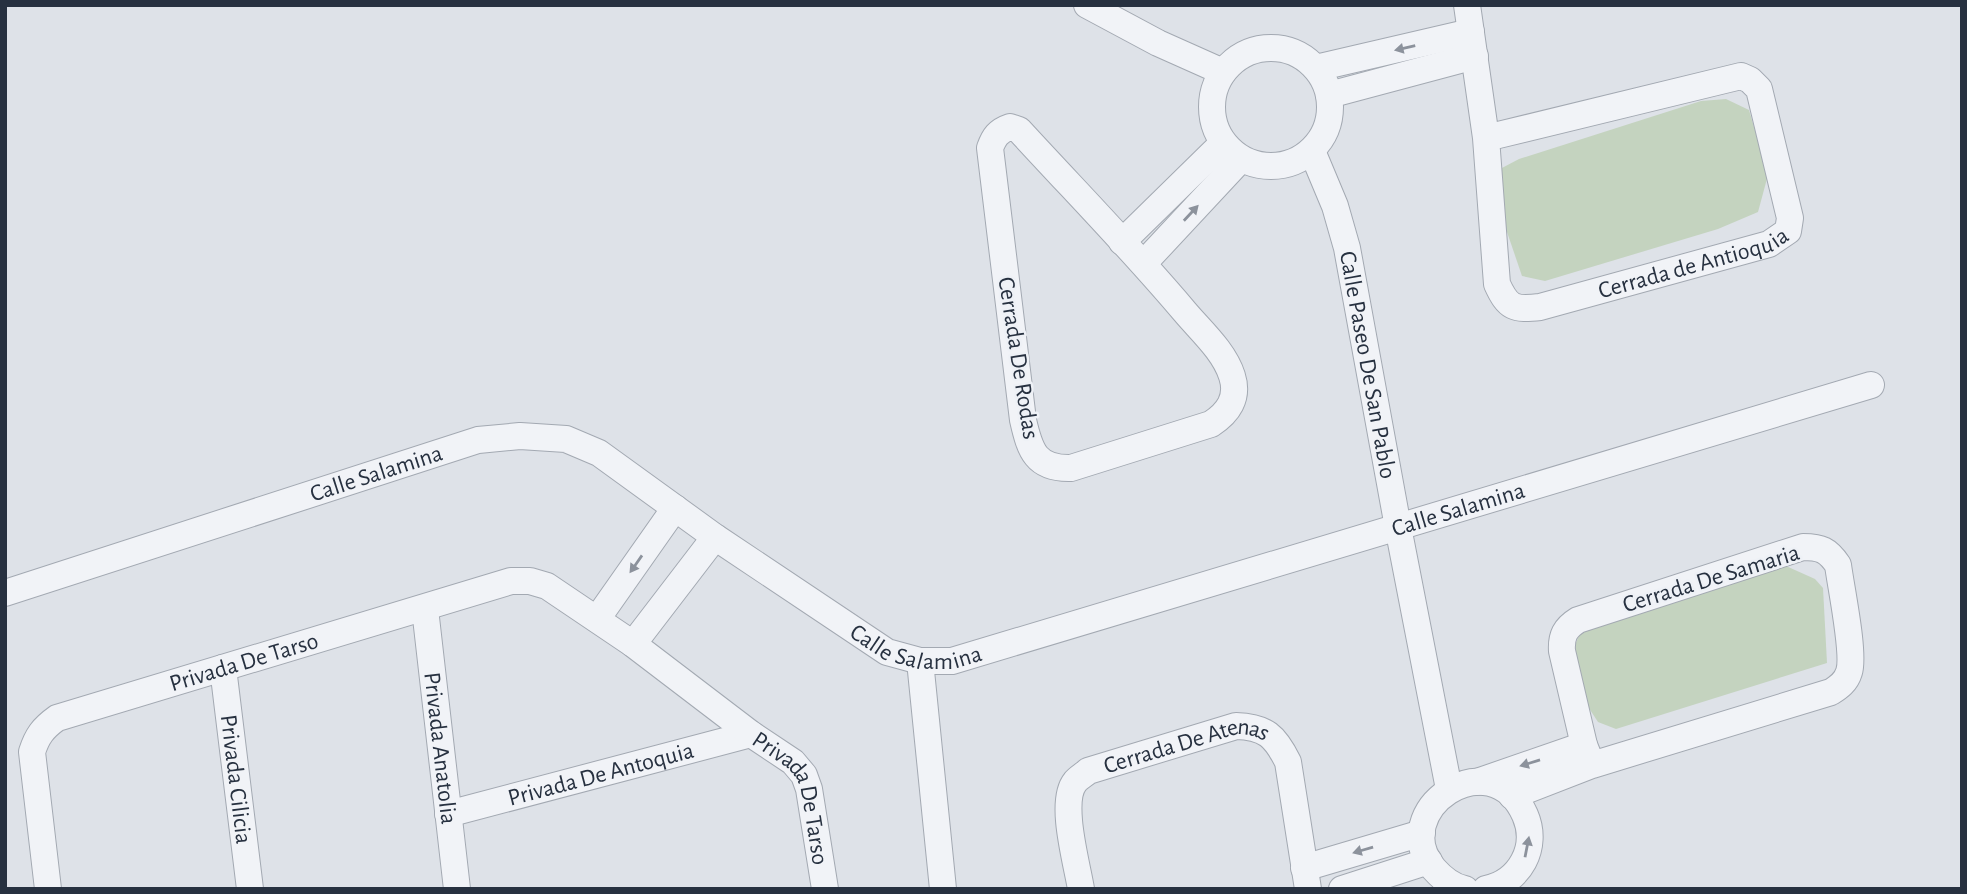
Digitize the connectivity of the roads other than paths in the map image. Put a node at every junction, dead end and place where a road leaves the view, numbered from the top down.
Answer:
1 (1087, 5) edge
2 (1467, 5) edge
3 (1473, 44) junction
4 (1316, 68) junction
5 (1223, 72) junction
6 (1329, 95) junction
7 (1486, 138) junction
8 (1232, 151) junction
9 (1312, 151) junction
10 (1122, 242) junction
11 (1144, 263) junction
12 (1871, 384) dead end
13 (676, 508) junction
14 (1398, 527) junction
15 (715, 537) junction
16 (5, 593) edge
17 (425, 609) junction
18 (597, 619) junction
19 (633, 644) junction
20 (920, 661) junction
21 (222, 668) junction
22 (751, 734) junction
23 (1588, 755) junction
24 (1476, 782) junction
25 (1449, 789) junction
26 (1512, 796) junction
27 (448, 814) junction
28 (1422, 833) junction
29 (1429, 861) junction
30 (1306, 878) edge
31 (1512, 884) edge
32 (48, 889) edge
33 (250, 889) edge
34 (457, 889) edge
35 (825, 889) edge
36 (943, 889) edge
37 (1081, 889) edge
38 (1342, 889) edge
39 (1465, 889) edge
40 (1486, 889) edge

1 - 5 street
2 - 3 street, Cerrada de Antioquia
3 -> 4 street
3 - 6 street
3 - 7 street, Cerrada de Antioquia
4 - 5 street
4 - 6 street
5 - 8 street
6 - 9 street
7 - 7 street, Cerrada de Antioquia
8 - 9 street
8 - 10 street
11 -> 8 street
9 - 14 street, Calle Paseo De San Pablo
10 - 11 street, Cerrada De Rodas
10 - 11 street, Cerrada De Rodas
12 - 14 street, Calle Salamina
13 - 15 street, Calle Salamina
13 - 16 street, Calle Salamina
13 -> 18 street
14 - 20 street, Calle Salamina
14 - 25 street, Calle Paseo De San Pablo
15 - 19 street
15 - 20 street, Calle Salamina
17 - 18 street, Privada De Tarso
17 - 21 street, Privada De Tarso
17 - 27 street, Privada Anatolia
18 - 19 street, Privada De Tarso
19 - 22 street, Privada De Tarso
20 - 36 street
21 - 32 street, Privada De Tarso
21 - 33 street, Privada Cilicia
22 - 27 street, Privada De Antoquia
22 - 35 street, Privada De Tarso
23 - 23 street, Cerrada De Samaria
23 -> 24 street, Cerrada De Samaria
23 - 26 street, Cerrada De Samaria
24 - 25 street, Cerrada De Samaria
24 - 26 street
25 - 28 street
31 -> 26 street
27 - 34 street, Privada Anatolia
28 - 29 street
28 -> 30 street, Cerrada De Atenas
29 - 38 street
29 - 39 street
30 - 37 street, Cerrada De Atenas
31 - 40 street

